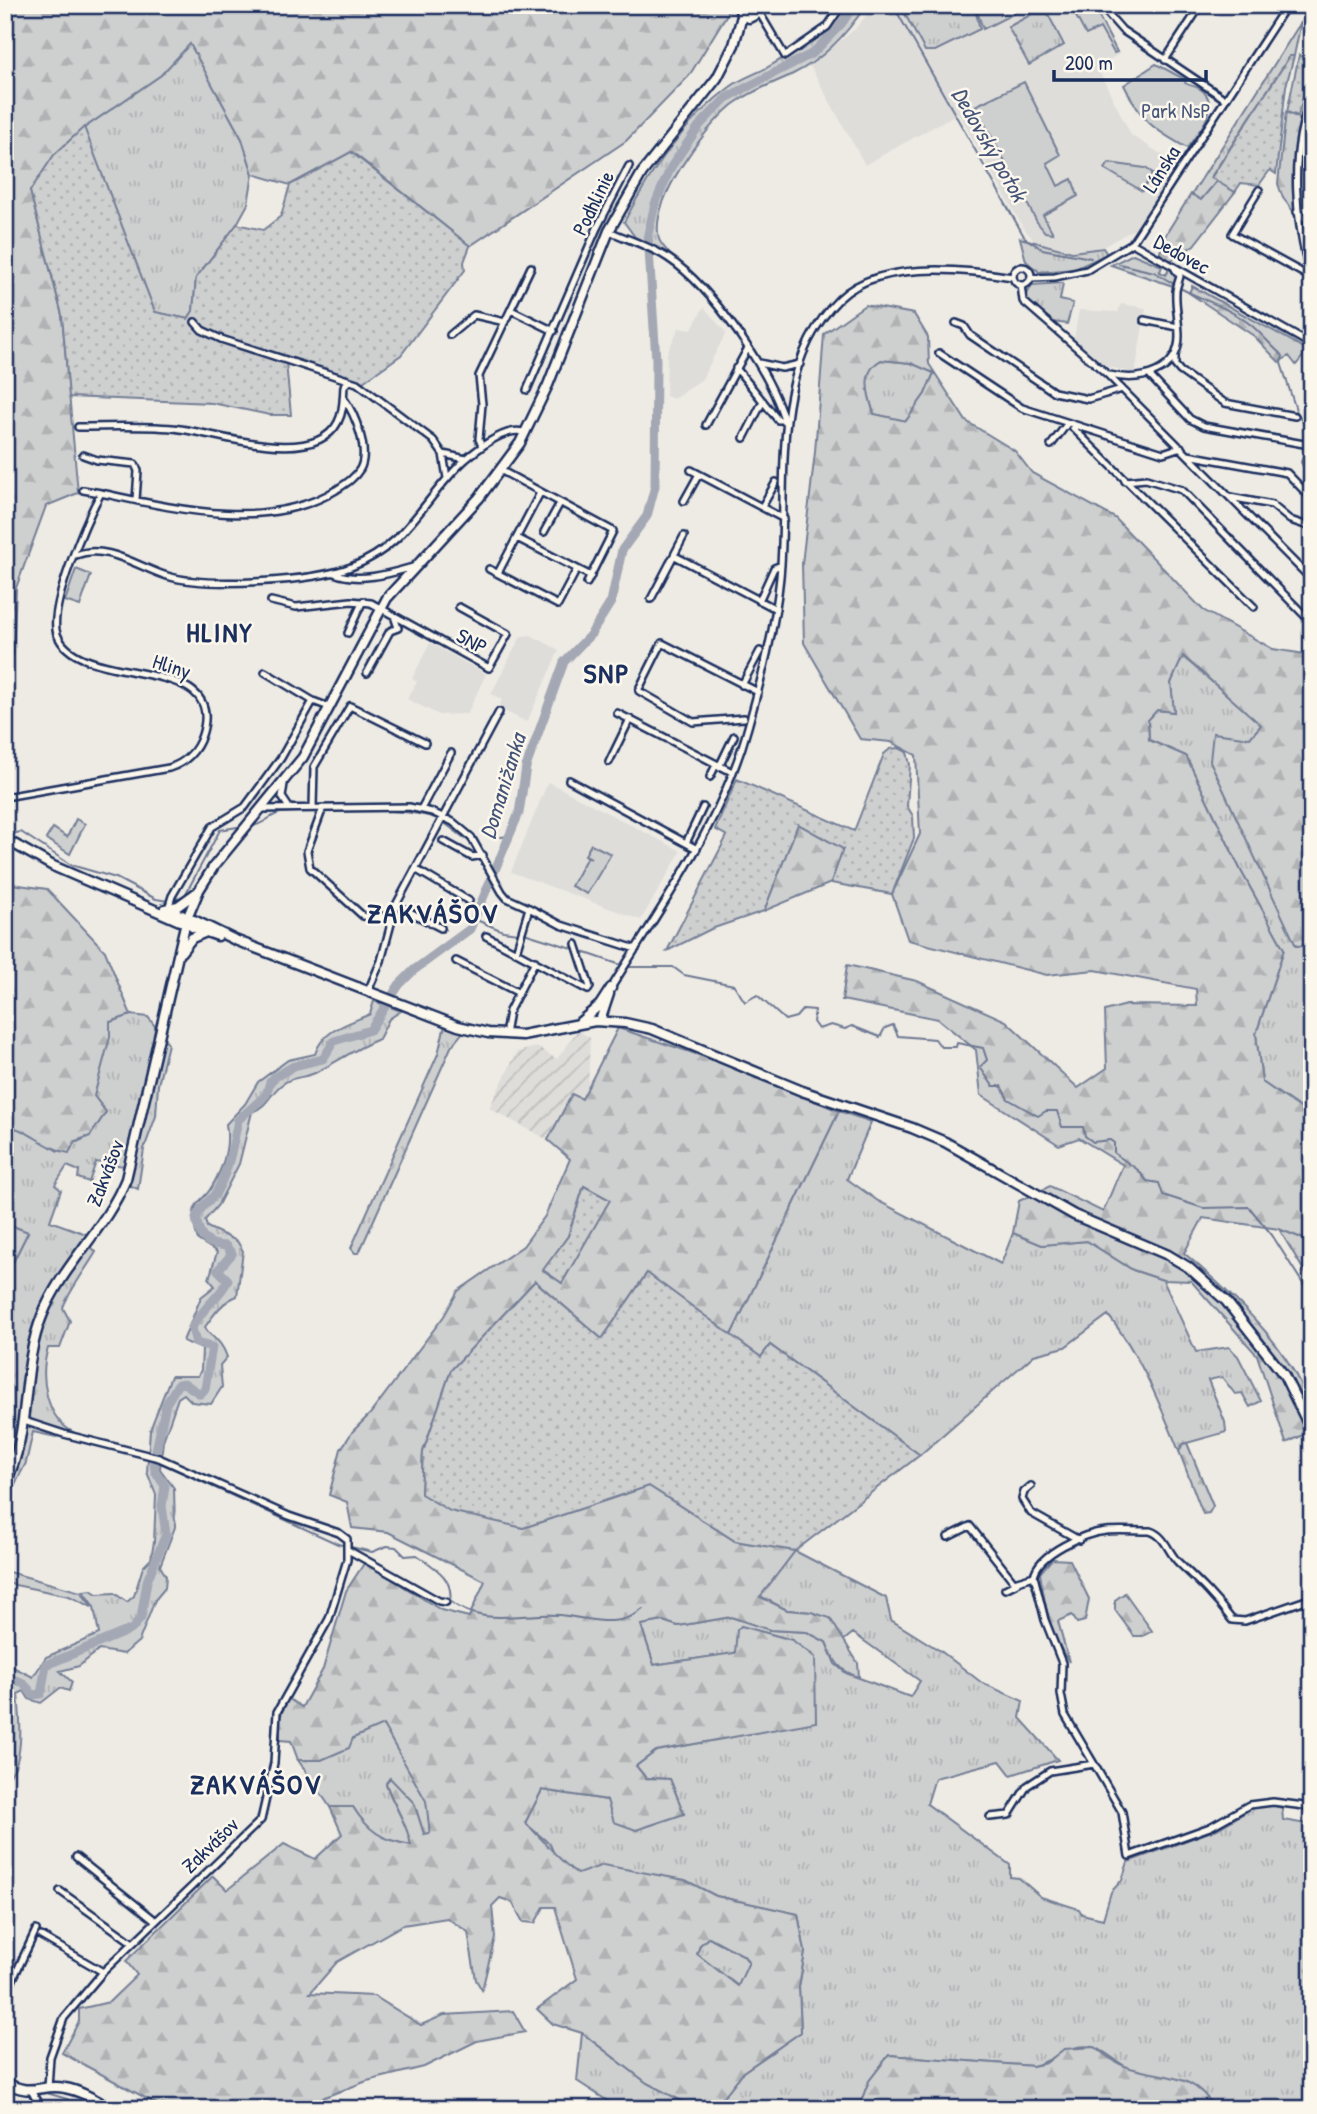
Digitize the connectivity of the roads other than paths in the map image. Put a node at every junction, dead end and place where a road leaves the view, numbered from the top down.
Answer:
1 (739, 5) edge
2 (842, 5) edge
3 (1100, 5) edge
4 (1201, 5) edge
5 (1287, 5) edge
6 (752, 14) edge
7 (1165, 60) junction
8 (1312, 96) edge
9 (1225, 99) junction
10 (629, 166) dead end
11 (1259, 190) dead end
12 (1296, 205) junction
13 (1312, 225) edge
14 (1300, 229) junction
15 (609, 231) junction
16 (1132, 243) junction
17 (586, 255) junction
18 (597, 259) junction
19 (531, 267) dead end
20 (1174, 268) junction
21 (1311, 275) edge
22 (1013, 277) junction
23 (1031, 278) junction
24 (1021, 285) junction
25 (511, 310) junction
26 (1144, 320) dead end
27 (195, 322) dead end
28 (505, 322) junction
29 (956, 323) dead end
30 (1178, 327) junction
31 (554, 331) junction
32 (450, 335) dead end
33 (1312, 345) edge
34 (748, 348) junction
35 (939, 353) dead end
36 (1175, 355) junction
37 (758, 363) junction
38 (800, 364) junction
39 (736, 368) junction
40 (1159, 371) junction
41 (1180, 371) junction
42 (1107, 374) junction
43 (1150, 376) junction
44 (349, 381) junction
45 (1122, 389) junction
46 (527, 390) dead end
47 (344, 399) junction
48 (763, 401) junction
49 (1295, 416) dead end
50 (785, 420) junction
51 (706, 425) dead end
52 (1069, 425) junction
53 (78, 427) dead end
54 (787, 429) junction
55 (526, 433) junction
56 (1093, 433) junction
57 (744, 438) dead end
58 (1086, 442) junction
59 (1304, 444) dead end
60 (1051, 445) dead end
61 (482, 446) junction
62 (1181, 447) junction
63 (443, 454) junction
64 (1188, 454) junction
65 (83, 455) dead end
66 (466, 459) junction
67 (691, 470) dead end
68 (502, 471) junction
69 (699, 474) junction
70 (447, 478) junction
71 (1125, 481) junction
72 (776, 482) dead end
73 (83, 490) dead end
74 (101, 493) junction
75 (540, 493) junction
76 (1230, 497) junction
77 (1312, 499) edge
78 (136, 500) junction
79 (684, 501) dead end
80 (560, 503) junction
81 (763, 505) junction
82 (784, 519) junction
83 (1311, 527) edge
84 (544, 532) dead end
85 (684, 536) dead end
86 (517, 538) junction
87 (76, 555) junction
88 (675, 556) junction
89 (781, 565) junction
90 (413, 567) junction
91 (489, 569) dead end
92 (577, 569) junction
93 (334, 573) junction
94 (498, 573) junction
95 (591, 576) junction
96 (1312, 580) edge
97 (587, 583) dead end
98 (651, 599) dead end
99 (271, 601) dead end
100 (363, 601) junction
101 (759, 601) junction
102 (459, 607) dead end
103 (1254, 607) dead end
104 (382, 608) junction
105 (776, 609) junction
106 (394, 616) junction
107 (1312, 623) edge
108 (348, 633) dead end
109 (760, 651) dead end
110 (265, 672) dead end
111 (367, 673) dead end
112 (742, 685) junction
113 (758, 692) junction
114 (313, 701) junction
115 (329, 707) junction
116 (499, 712) dead end
117 (617, 713) dead end
118 (744, 718) dead end
119 (629, 719) junction
120 (734, 736) dead end
121 (425, 743) dead end
122 (451, 753) dead end
123 (609, 762) dead end
124 (718, 766) junction
125 (732, 772) junction
126 (710, 777) dead end
127 (569, 780) dead end
128 (284, 784) junction
129 (5, 797) edge
130 (289, 806) junction
131 (313, 807) junction
132 (704, 807) dead end
133 (261, 809) junction
134 (421, 809) junction
135 (322, 811) junction
136 (443, 820) junction
137 (5, 839) edge
138 (443, 841) dead end
139 (686, 844) junction
140 (697, 849) junction
141 (482, 855) junction
142 (417, 870) junction
143 (199, 890) junction
144 (469, 901) dead end
145 (396, 905) junction
146 (149, 907) junction
147 (529, 908) junction
148 (165, 909) junction
149 (391, 914) junction
150 (186, 921) junction
151 (441, 928) dead end
152 (208, 932) junction
153 (486, 936) dead end
154 (235, 940) junction
155 (576, 944) dead end
156 (636, 949) junction
157 (516, 952) junction
158 (178, 957) junction
159 (456, 961) dead end
160 (535, 961) junction
161 (611, 988) junction
162 (368, 991) junction
163 (519, 993) junction
164 (608, 998) junction
165 (600, 1004) junction
166 (600, 1021) junction
167 (625, 1023) junction
168 (576, 1025) junction
169 (505, 1035) junction
170 (24, 1421) junction
171 (1312, 1432) edge
172 (5, 1484) edge
173 (1031, 1486) dead end
174 (948, 1537) dead end
175 (1079, 1540) junction
176 (347, 1547) junction
177 (1034, 1576) junction
178 (1017, 1583) junction
179 (1005, 1589) dead end
180 (1312, 1598) edge
181 (446, 1602) dead end
182 (1094, 1764) junction
183 (1312, 1807) edge
184 (990, 1817) dead end
185 (76, 1857) dead end
186 (60, 1891) dead end
187 (156, 1921) junction
188 (36, 1930) dead end
189 (41, 1937) dead end
190 (133, 1943) junction
191 (103, 1972) junction
192 (5, 1996) edge
193 (5, 2082) edge
194 (48, 2089) junction
195 (32, 2092) junction
196 (41, 2109) edge
197 (112, 2109) edge

1 - 6 street
2 - 6 street
3 - 7 street
4 - 7 street
5 - 9 street, Lánska
6 - 15 street
7 - 9 street
8 - 12 street
9 - 16 street, Lánska
10 - 17 street, Podhlinie
11 - 21 street
12 - 13 street
12 - 14 street
13 - 14 street
14 - 21 street
15 - 18 street
15 - 34 street
16 - 20 street, Dedovec
16 - 23 street, Dedovec
17 - 18 street, Podhlinie
17 - 31 street, Podhlinie
18 - 55 street
19 - 25 street
20 - 30 street, Dedovec
20 - 33 street, Dedovec
22 - 23 street, Dedovec
22 - 24 street
22 - 38 street, Dedovec
23 - 24 street, Dedovec
24 - 42 street
25 - 28 street
25 - 31 street
26 - 30 street
27 - 44 street
28 - 32 street
28 - 61 street
29 - 45 street
30 - 36 street, Dedovec
31 - 46 street, Podhlinie
34 - 37 street
34 - 39 street
35 - 52 street
36 - 40 street
36 - 41 street
37 - 38 street
37 - 50 street
38 - 54 street
39 - 48 street
39 - 51 street
40 - 41 street
40 - 43 street
41 - 49 street
42 - 43 street
42 - 45 street
43 - 59 street
44 - 47 street
44 - 63 street
45 - 62 street
47 - 53 street
47 - 78 street
48 - 50 street
48 - 57 street
50 - 54 street
52 - 56 street
52 - 58 street
52 - 60 street
54 - 82 street
55 - 61 street
55 - 68 street
56 - 58 street
56 - 62 street
58 - 71 street
61 - 66 street
62 - 64 street
63 - 66 street
63 - 70 street
64 - 76 street
64 - 77 street
65 - 78 street
66 - 70 street
67 - 69 street
68 - 75 street
68 - 90 street
69 - 79 street
69 - 81 street
70 - 93 street
71 - 103 street
71 - 107 street
72 - 81 street
73 - 74 street
74 - 78 street
74 - 87 street, Hliny
75 - 80 street
75 - 86 street
76 - 83 street
76 - 96 street
80 - 84 street
80 - 95 street
81 - 82 street
82 - 89 street
85 - 88 street
86 - 92 street
86 - 94 street
87 - 93 street
87 - 129 street, Hliny
88 - 98 street
88 - 101 street
89 - 101 street
89 - 105 street
90 - 93 street
90 - 104 street
91 - 94 street
92 - 94 street
92 - 95 street
95 - 97 street
99 - 100 street
100 - 104 street
100 - 108 street
101 - 105 street
102 - 106 street, SNP
104 - 106 street, SNP
104 - 115 street
105 - 113 street
106 - 111 street
109 - 112 street
110 - 114 street
112 - 113 street
112 - 118 street
113 - 125 street
114 - 115 street
114 - 148 street
115 - 128 street
116 - 136 street
117 - 119 street
119 - 123 street
119 - 124 street
120 - 124 street
121 - 131 street
122 - 134 street
124 - 125 street
124 - 126 street
125 - 140 street
127 - 139 street
128 - 130 street
128 - 133 street
130 - 131 street
130 - 133 street
131 - 135 street
132 - 139 street
133 - 143 street
134 - 135 street
134 - 136 street
135 - 149 street
136 - 141 street
136 - 142 street
137 - 146 street
138 - 141 street
139 - 140 street
140 - 156 street
141 - 147 street
142 - 144 street
142 - 145 street
143 - 148 street
143 - 150 street, Zakvášov
145 - 149 street
145 - 151 street
146 - 148 street
146 - 150 street
147 - 156 street
147 - 157 street
148 - 150 street
149 - 162 street
150 - 152 street
150 - 154 street
150 - 158 street, Zakvášov
152 - 154 street
152 - 158 street
153 - 157 street
154 - 162 street
155 - 160 street
156 - 161 street
157 - 160 street
158 - 170 street, Zakvášov
159 - 163 street
160 - 163 street
161 - 164 street
161 - 165 street
162 - 169 street
163 - 169 street
164 - 166 street
164 - 167 street
165 - 166 street
165 - 168 street
166 - 167 street
166 - 168 street
167 - 171 street
168 - 169 street
170 - 172 street, Zakvášov
170 - 176 street
173 - 175 street
174 - 178 street
175 - 177 street
175 - 180 street
176 - 181 street
176 - 187 street, Zakvášov
177 - 178 street
177 - 182 street
178 - 179 street
182 - 183 street
182 - 184 street
185 - 187 street
186 - 190 street
187 - 190 street, Zakvášov
188 - 192 street
189 - 191 street
190 - 191 street, Zakvášov
191 - 194 street, Zakvášov
193 - 195 street
194 - 195 street
194 - 197 street
195 - 196 street

